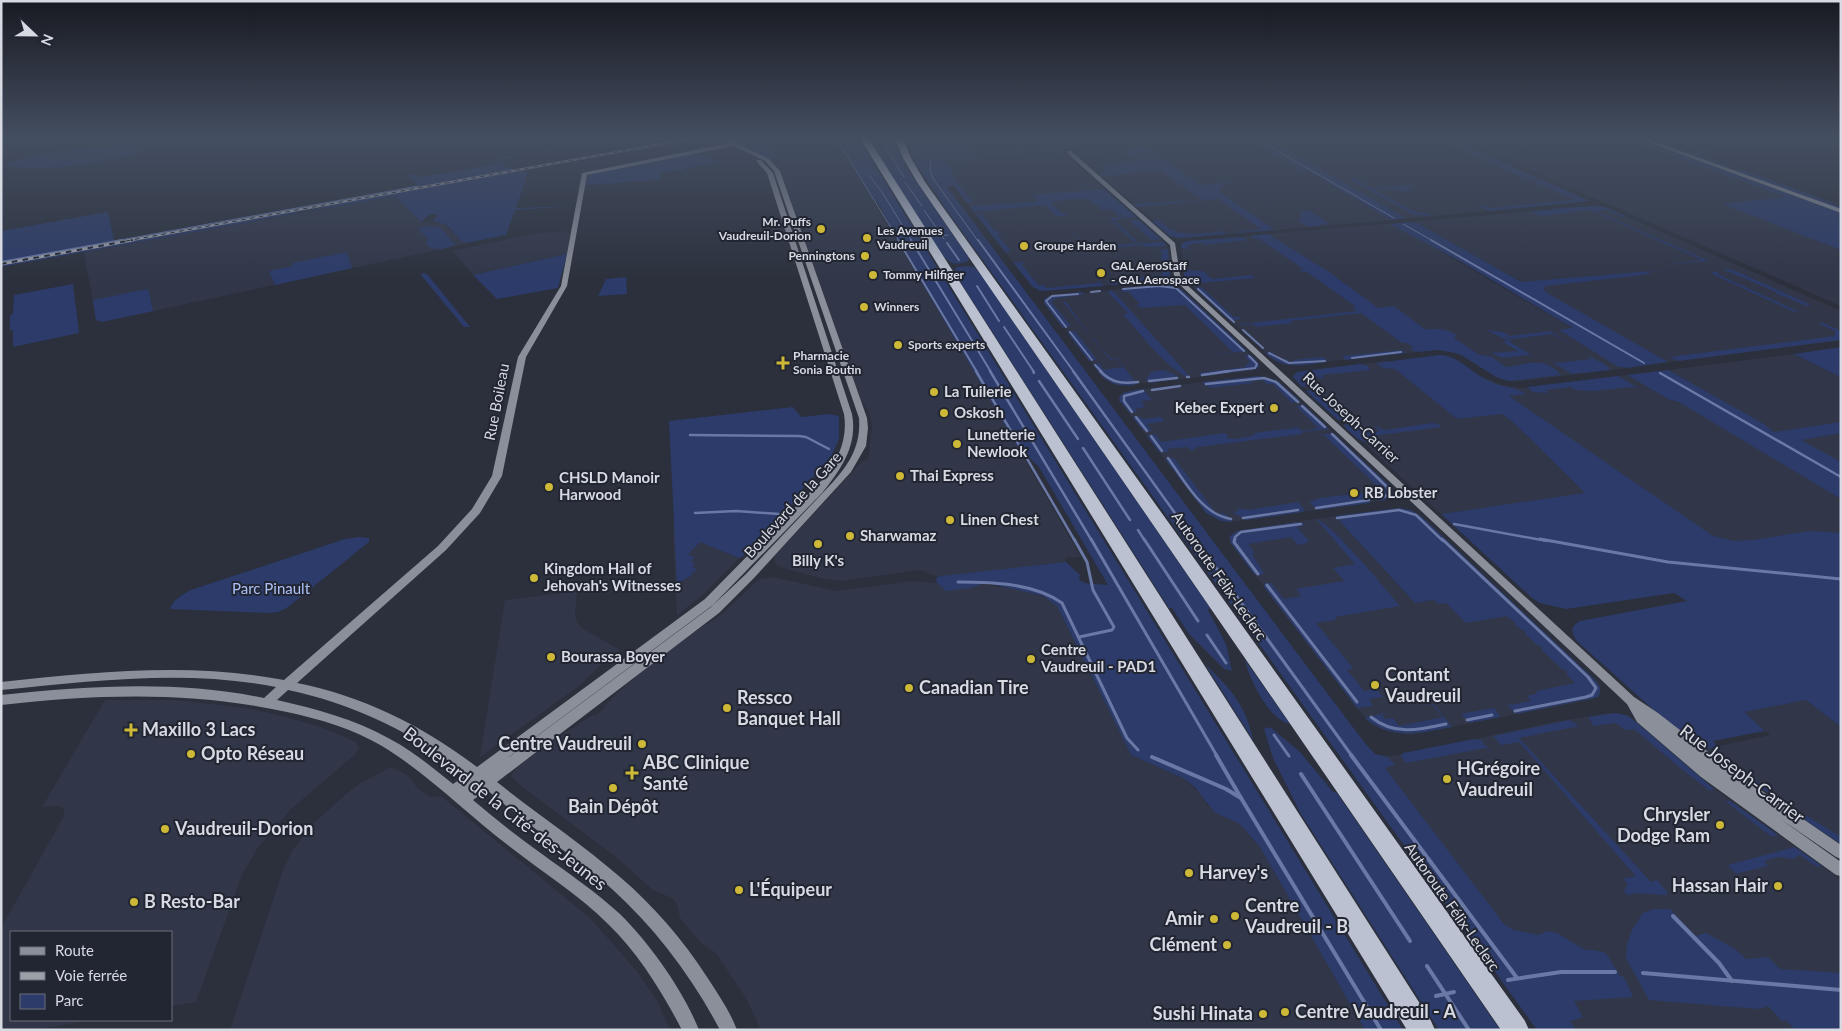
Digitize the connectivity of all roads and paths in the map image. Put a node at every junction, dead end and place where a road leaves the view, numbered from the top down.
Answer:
1 (582, 186) edge
2 (783, 186) edge
3 (894, 186) edge
4 (924, 186) edge
5 (1107, 186) edge
6 (1772, 186) edge
7 (1841, 211) edge
8 (1, 686) edge
9 (287, 686) junction
10 (1, 700) edge
11 (1630, 700) junction
12 (266, 702) junction
13 (481, 779) junction
14 (459, 796) junction
15 (1841, 853) edge
16 (1841, 870) edge
17 (691, 1030) edge
18 (729, 1030) edge
19 (1422, 1030) edge
20 (1516, 1030) edge

1 - 9 street, Rue Boileau
2 - 13 street, Boulevard de la Gare
3 - 19 highway
4 - 20 highway, Autoroute Félix-Leclerc
5 - 11 street, Rue Joseph-Carrier
6 - 7 street
8 - 9 street, Boulevard de la Cité-des-Jeunes
9 - 12 street, Rue Boileau
9 - 13 street, Boulevard de la Cité-des-Jeunes
10 - 12 street, Boulevard de la Cité-des-Jeunes
11 - 15 street, Rue Joseph-Carrier
11 - 16 street, Rue Joseph-Carrier
12 - 14 street, Boulevard de la Cité-des-Jeunes
13 - 14 street, Boulevard de la Gare
13 - 18 street, Boulevard de la Cité-des-Jeunes
14 - 17 street, Boulevard de la Cité-des-Jeunes

